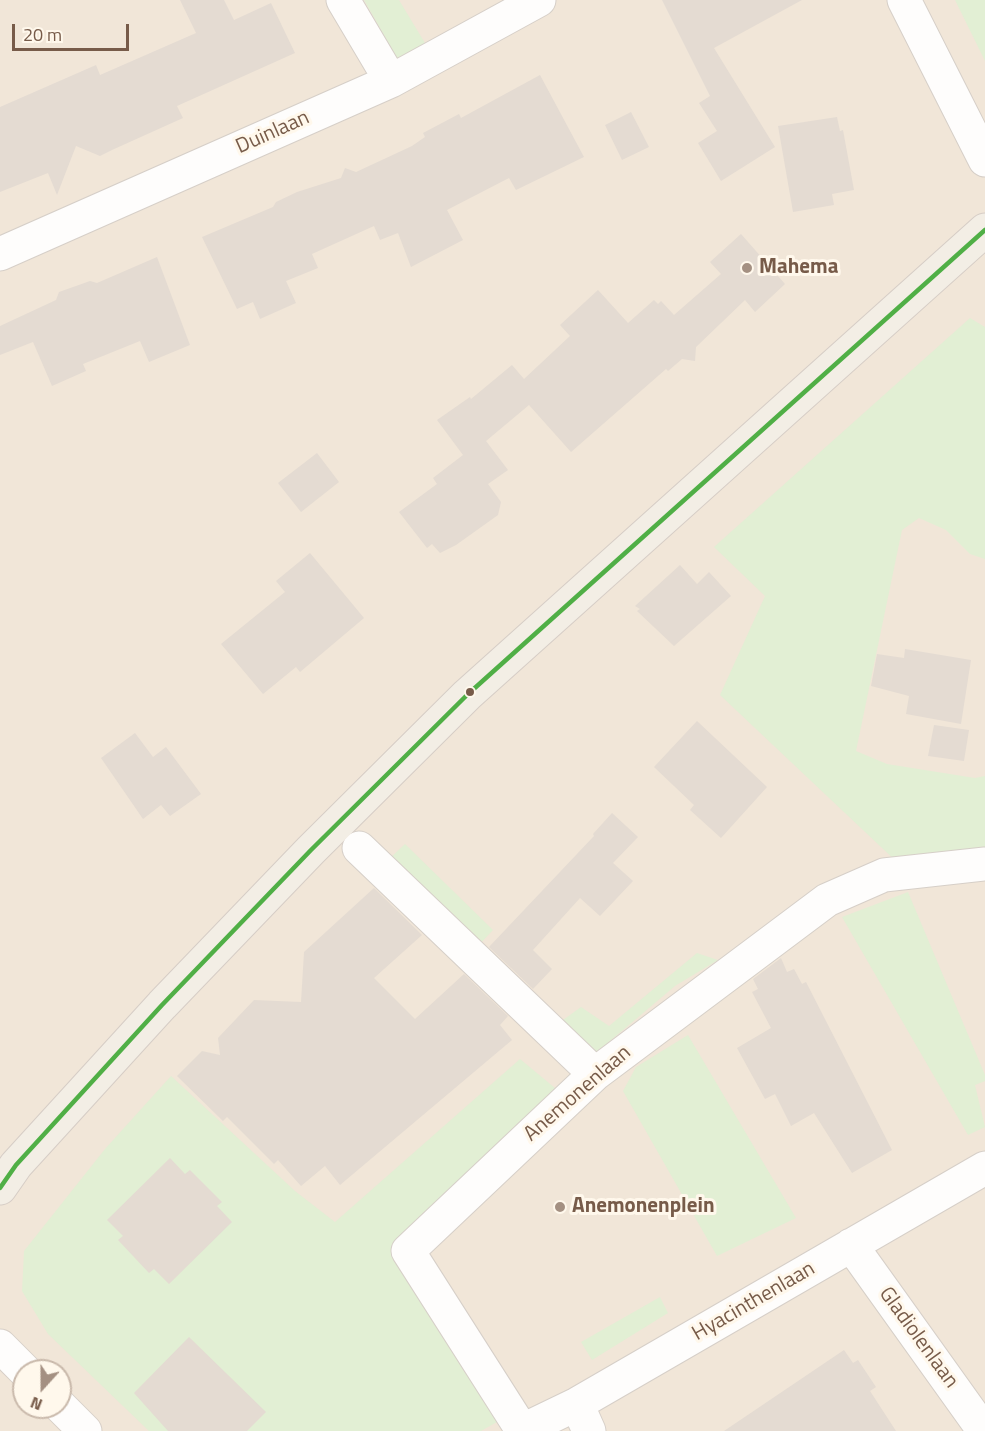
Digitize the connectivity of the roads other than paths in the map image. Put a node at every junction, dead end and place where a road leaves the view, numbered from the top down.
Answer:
1 (343, 0) edge
2 (539, 0) edge
3 (904, 0) edge
4 (391, 81) junction
5 (985, 160) edge
6 (985, 230) edge
7 (0, 254) edge
8 (359, 848) dead end
9 (985, 864) edge
10 (595, 1074) junction
11 (985, 1167) edge
12 (0, 1188) edge
13 (851, 1245) junction
14 (0, 1347) edge
15 (12, 1359) edge
16 (72, 1418) edge
17 (583, 1418) edge
18 (85, 1431) edge
19 (521, 1431) edge
20 (984, 1431) edge

1 - 4 street
2 - 4 street, Duinlaan
3 - 5 street
4 - 7 street, Duinlaan
6 - 12 main road
8 - 10 street
9 - 10 street, Anemonenlaan
10 - 19 street, Anemonenlaan
11 - 13 street, Hyacinthenlaan
13 - 17 street, Hyacinthenlaan
13 - 20 street, Gladiolenlaan
14 - 15 street
16 - 18 street
17 - 19 street, Hyacinthenlaan

